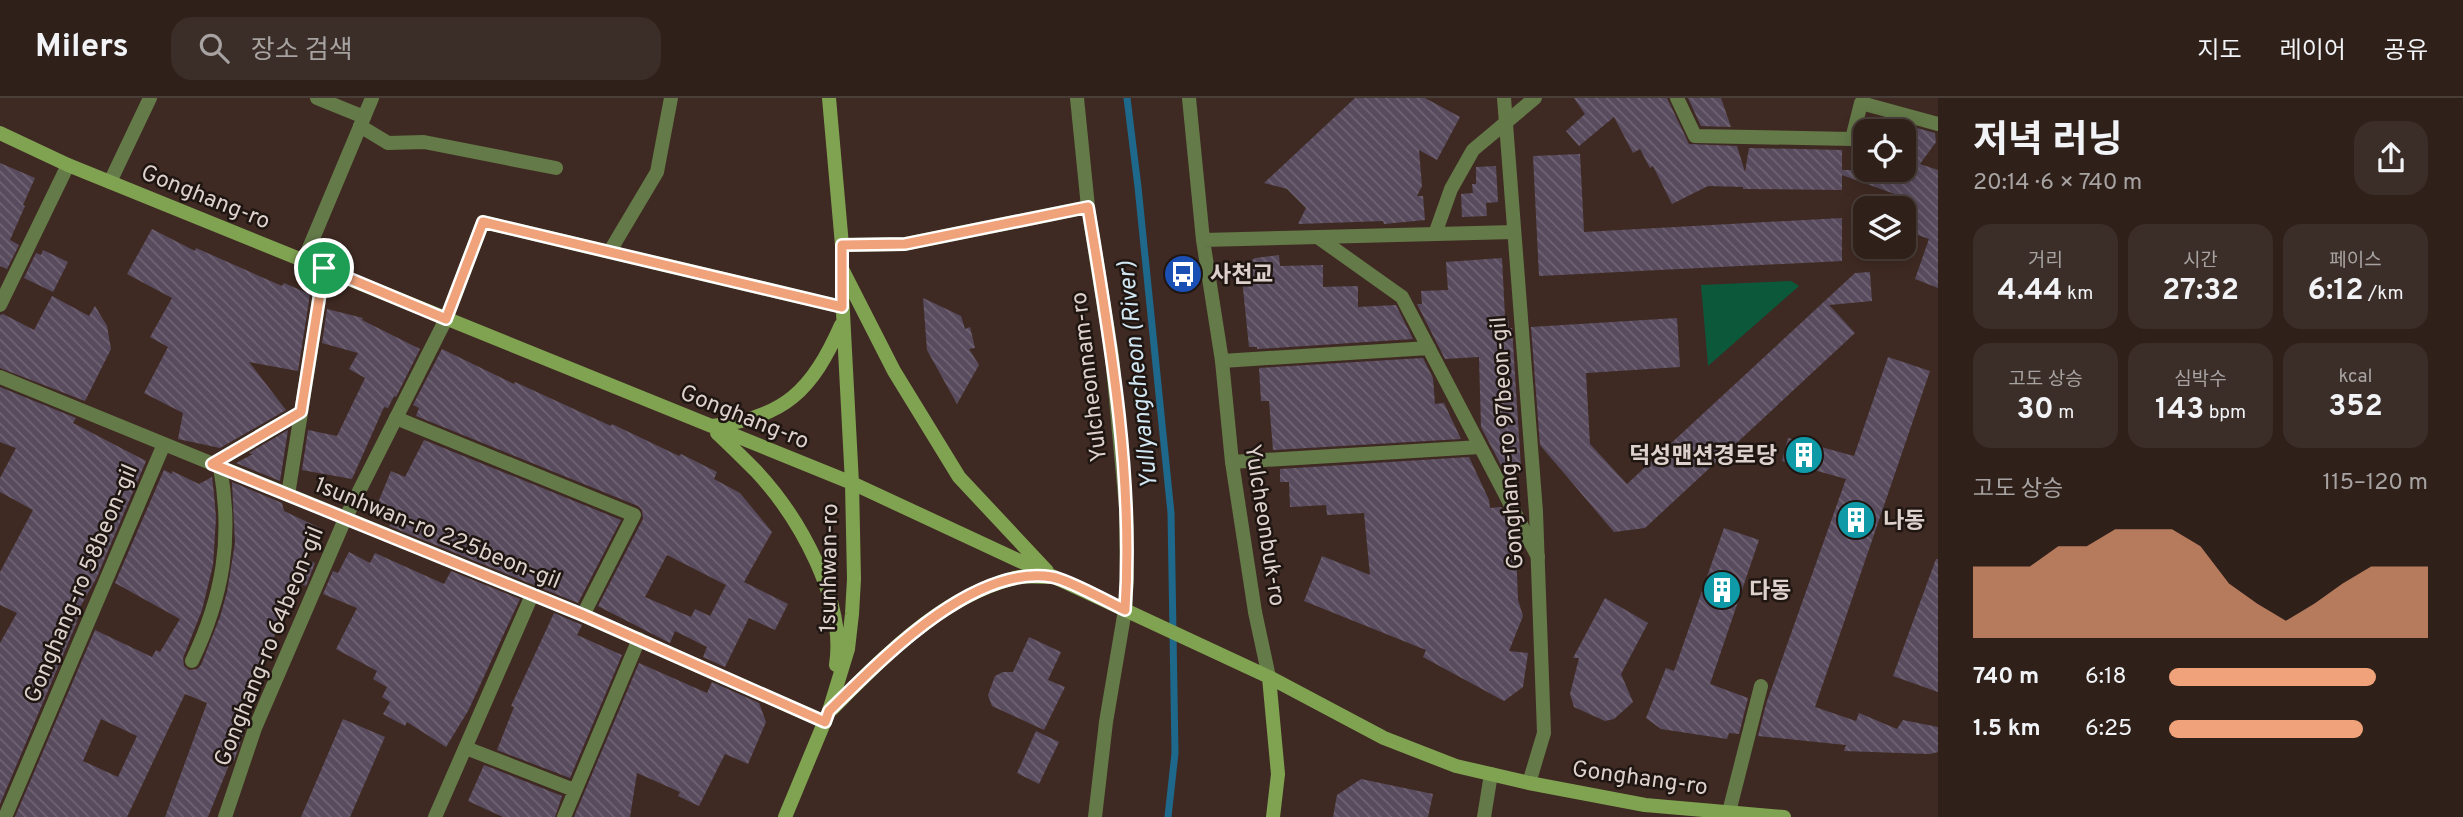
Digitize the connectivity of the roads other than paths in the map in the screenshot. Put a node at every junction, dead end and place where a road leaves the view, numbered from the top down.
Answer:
1 (150, 98) edge
2 (317, 98) edge
3 (372, 98) edge
4 (671, 98) edge
5 (829, 98) edge
6 (1077, 98) edge
7 (1189, 98) edge
8 (1504, 98) edge
9 (1535, 98) edge
10 (1677, 98) edge
11 (362, 122) junction
12 (1506, 122) junction
13 (1938, 124) edge
14 (0, 133) edge
15 (68, 165) junction
16 (556, 168) dead end
17 (110, 182) junction
18 (1088, 207) junction
19 (1514, 232) junction
20 (1435, 234) junction
21 (1318, 238) junction
22 (1203, 240) junction
23 (842, 245) junction
24 (610, 251) junction
25 (304, 260) junction
26 (324, 268) junction
27 (842, 269) junction
28 (0, 305) edge
29 (843, 314) junction
30 (446, 319) junction
31 (1429, 348) junction
32 (1222, 361) junction
33 (0, 377) edge
34 (301, 412) junction
35 (396, 418) junction
36 (710, 426) junction
37 (164, 444) junction
38 (1480, 447) junction
39 (1232, 461) junction
40 (216, 465) junction
41 (852, 483) junction
42 (288, 495) junction
43 (345, 519) junction
44 (1538, 557) junction
45 (1053, 577) junction
46 (532, 595) junction
47 (1125, 610) junction
48 (583, 615) junction
49 (639, 639) junction
50 (192, 661) dead end
51 (1269, 677) junction
52 (1761, 686) dead end
53 (827, 717) junction
54 (466, 748) junction
55 (1490, 775) junction
56 (1529, 783) junction
57 (574, 790) junction
58 (1728, 812) junction
59 (5, 817) edge
60 (225, 817) edge
61 (435, 817) edge
62 (564, 817) edge
63 (785, 817) edge
64 (1095, 817) edge
65 (1273, 817) edge
66 (1484, 817) edge
67 (1784, 817) edge

1 - 17 street, Gonghang-ro
2 - 11 street
3 - 11 street
4 - 24 street
5 - 23 main road, 1sunhwan-ro
6 - 18 street, Yulcheonnam-ro
7 - 22 street, Yulcheonbuk-ro
8 - 12 street, Gonghang-ro 97beon-gil
9 - 12 street
10 - 13 street
11 - 16 street
11 - 25 street
12 - 19 street, Gonghang-ro 97beon-gil
12 - 20 street
14 - 15 main road, Gonghang-ro
15 - 17 main road, Gonghang-ro
15 - 28 street
17 - 25 main road, Gonghang-ro
18 - 23 street
18 - 47 street, Yulcheonnam-ro
19 - 20 street
19 - 44 street, Gonghang-ro 97beon-gil
20 - 21 street
21 - 22 street
21 - 31 street
22 - 32 street, Yulcheonbuk-ro
23 - 27 main road, 1sunhwan-ro
24 - 29 street
24 - 30 street
25 - 26 main road, Gonghang-ro
26 - 30 main road, Gonghang-ro
26 - 34 street
27 - 29 main road, 1sunhwan-ro
27 - 45 main road
29 - 36 main road
29 - 41 main road, 1sunhwan-ro
30 - 35 street, Gonghang-ro 64beon-gil
30 - 36 main road, Gonghang-ro
31 - 32 street
31 - 38 street
32 - 39 street, Yulcheonbuk-ro
33 - 37 street, 1sunhwan-ro 225beon-gil
34 - 40 street
34 - 42 street
35 - 43 street, Gonghang-ro 64beon-gil
35 - 48 street
36 - 41 main road, Gonghang-ro
36 - 53 main road
37 - 40 street, 1sunhwan-ro 225beon-gil
37 - 59 street, Gonghang-ro 58beon-gil
38 - 39 street
38 - 44 street
39 - 51 street, Yulcheonbuk-ro
40 - 42 street, 1sunhwan-ro 225beon-gil
40 - 50 street
41 - 45 main road, Gonghang-ro
41 - 53 main road, 1sunhwan-ro
42 - 43 street, 1sunhwan-ro 225beon-gil
43 - 46 street, 1sunhwan-ro 225beon-gil
43 - 60 street, Gonghang-ro 64beon-gil
44 - 56 street, Gonghang-ro 97beon-gil
45 - 47 main road, Gonghang-ro
45 - 53 main road
46 - 48 street, 1sunhwan-ro 225beon-gil
46 - 54 street
47 - 51 main road, Gonghang-ro
47 - 64 street, Yulcheonnam-ro
48 - 49 street, 1sunhwan-ro 225beon-gil
49 - 53 street, 1sunhwan-ro 225beon-gil
49 - 57 street
51 - 55 main road, Gonghang-ro
51 - 65 main road, Yulcheonbuk-ro
52 - 58 street
53 - 63 main road, 1sunhwan-ro
54 - 57 street
54 - 61 street
55 - 56 main road, Gonghang-ro
55 - 66 street
56 - 58 main road, Gonghang-ro
57 - 62 street
58 - 67 main road, Gonghang-ro

